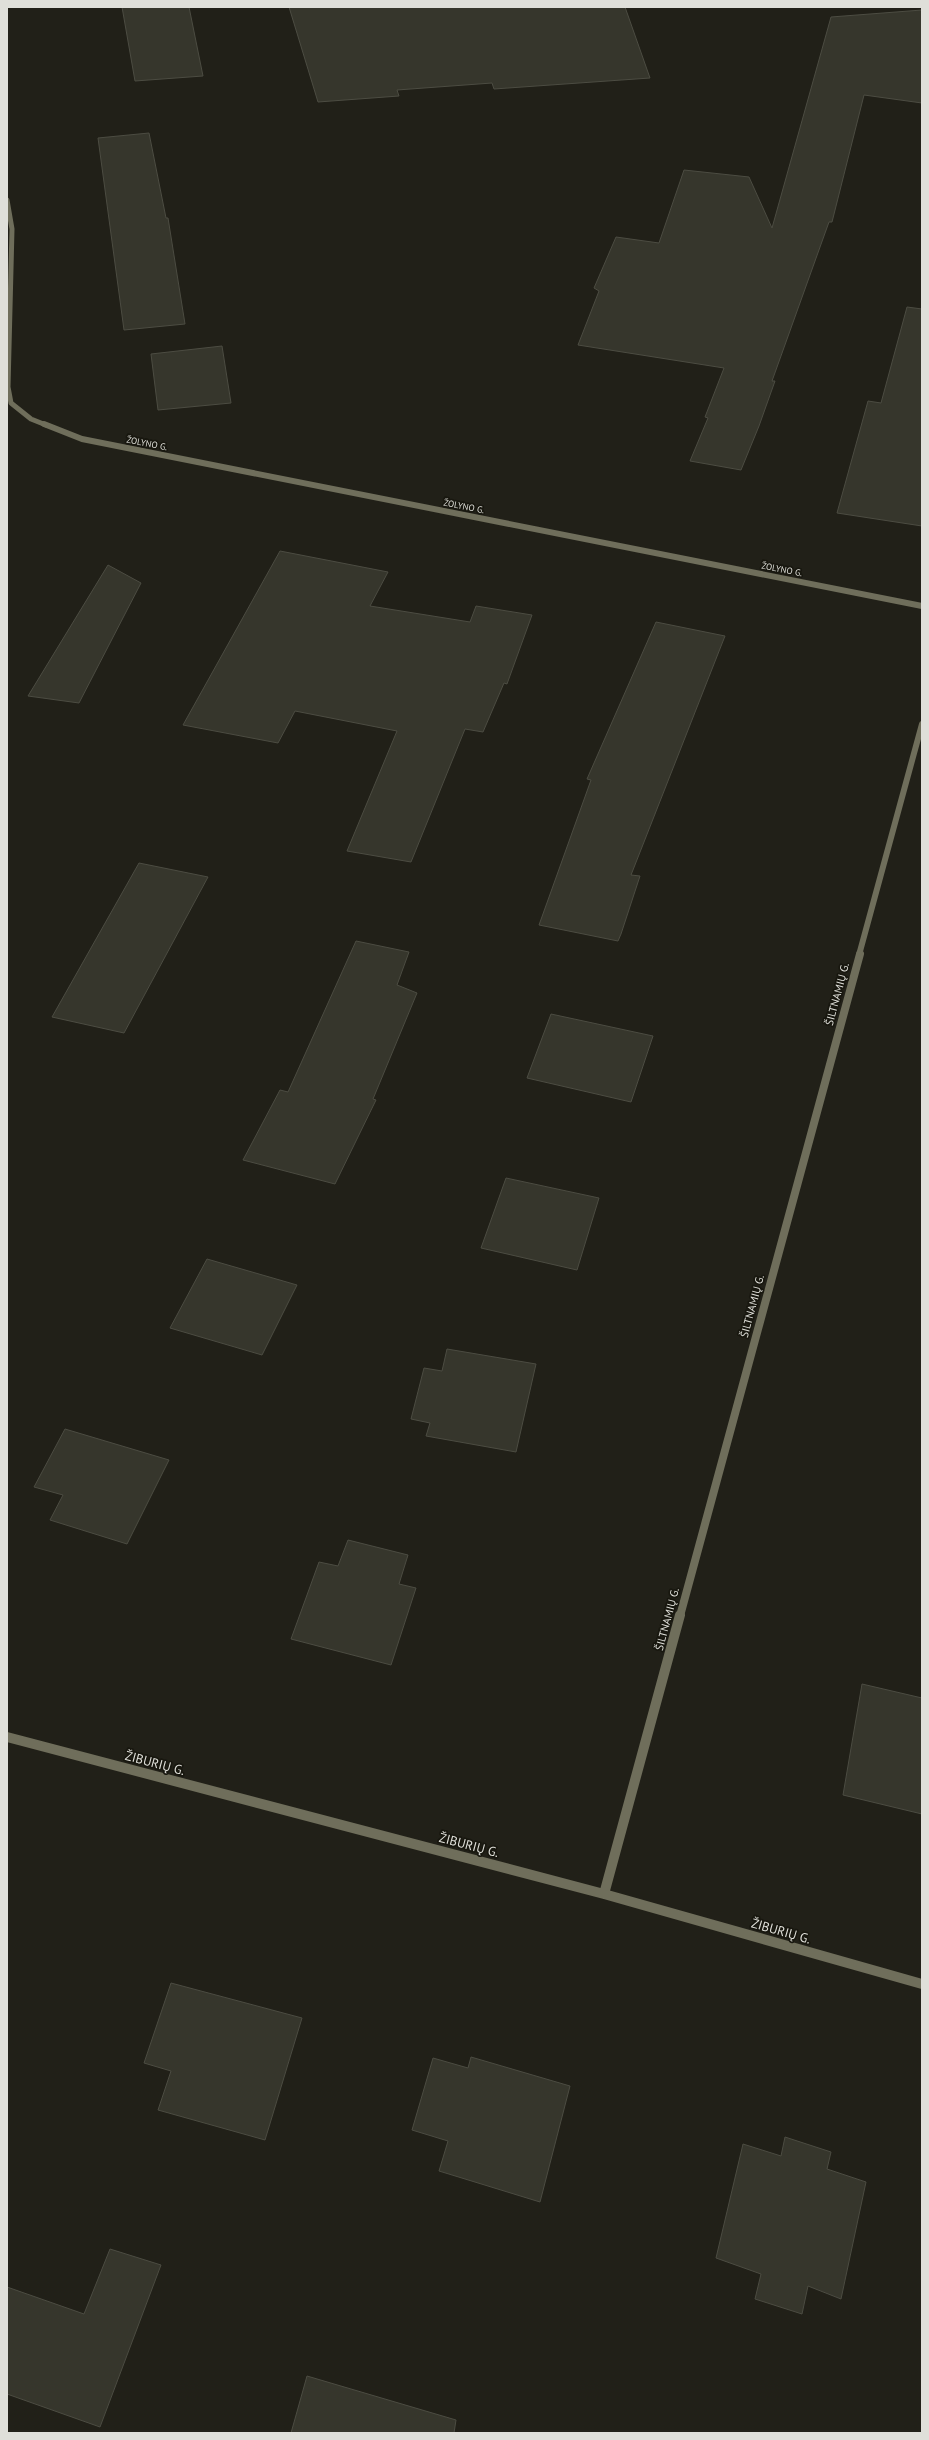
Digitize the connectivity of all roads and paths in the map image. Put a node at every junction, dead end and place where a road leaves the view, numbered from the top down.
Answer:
1 (7, 200) edge
2 (922, 606) edge
3 (922, 724) edge
4 (7, 1737) edge
5 (604, 1894) junction
6 (922, 1984) edge

1 - 2 street, ŽOLYNO G.
3 - 5 street, ŠILTNAMIŲ G.
4 - 5 street, ŽIBURIŲ G.
5 - 6 street, ŽIBURIŲ G.

